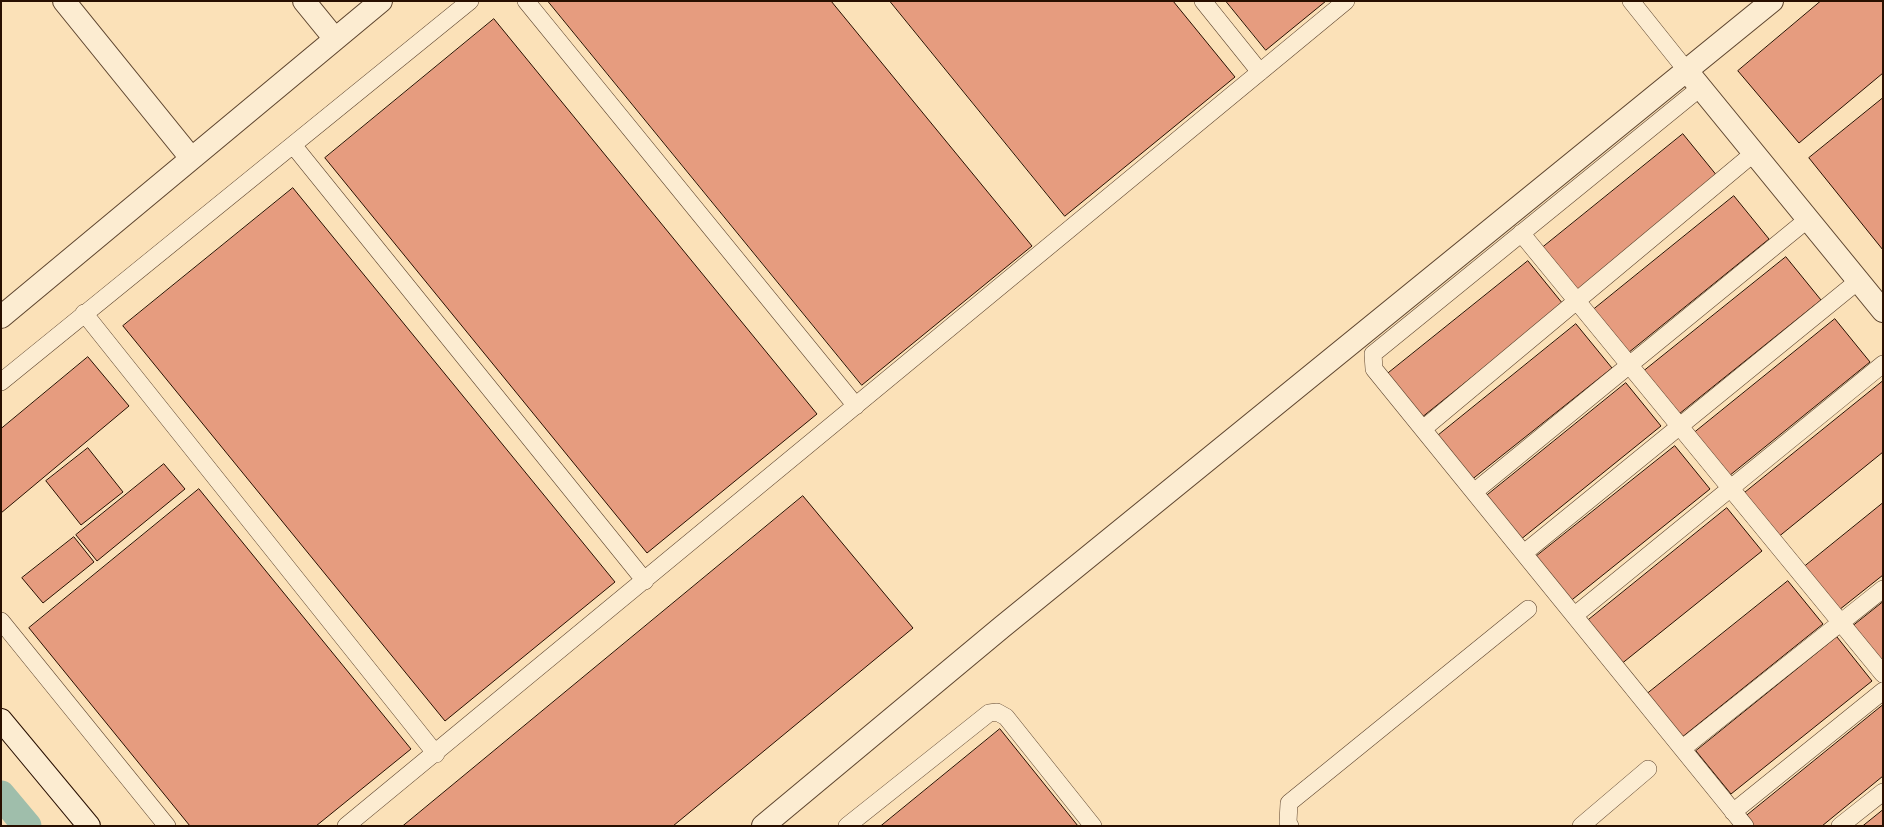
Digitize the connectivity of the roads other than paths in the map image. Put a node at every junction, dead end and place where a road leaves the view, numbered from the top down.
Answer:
1 (64, 1) edge
2 (304, 1) edge
3 (381, 1) edge
4 (470, 1) edge
5 (526, 1) edge
6 (1203, 1) edge
7 (1346, 1) edge
8 (1631, 1) edge
9 (1772, 1) edge
10 (335, 39) junction
11 (1687, 71) junction
12 (1260, 72) junction
13 (1700, 88) junction
14 (292, 145) junction
15 (1754, 154) junction
16 (191, 158) junction
17 (1808, 219) junction
18 (1521, 234) junction
19 (1858, 281) junction
20 (1576, 301) junction
21 (1883, 311) edge
22 (84, 313) junction
23 (1, 316) edge
24 (1883, 364) edge
25 (1629, 365) junction
26 (1, 382) edge
27 (856, 406) junction
28 (1679, 426) junction
29 (1422, 429) junction
30 (1730, 488) junction
31 (1474, 492) junction
32 (1524, 553) junction
33 (645, 580) junction
34 (1883, 589) edge
35 (1528, 609) dead end
36 (1575, 615) junction
37 (1, 620) edge
38 (1841, 623) junction
39 (1883, 674) edge
40 (1883, 691) edge
41 (1, 720) edge
42 (1683, 748) junction
43 (436, 754) junction
44 (1648, 769) dead end
45 (1883, 792) edge
46 (1733, 812) junction
47 (89, 826) edge
48 (167, 826) edge
49 (346, 826) edge
50 (763, 826) edge
51 (847, 826) edge
52 (1093, 826) edge
53 (1290, 826) edge
54 (1581, 826) edge
55 (1745, 826) edge
56 (1840, 826) edge

1 - 16 street
2 - 10 street
3 - 10 street
4 - 14 lane
5 - 27 lane
6 - 12 lane
7 - 12 lane
8 - 11 lane
9 - 11 street
10 - 16 street
11 - 13 street
11 - 50 street
12 - 27 lane
13 - 15 street
13 - 18 lane
14 - 22 lane
14 - 33 lane
15 - 17 street
15 - 20 lane
16 - 23 street
17 - 19 street
17 - 25 lane
18 - 20 lane
18 - 29 lane
19 - 21 street
19 - 28 lane
20 - 25 lane
20 - 29 lane
22 - 26 lane
22 - 43 lane
24 - 30 lane
25 - 28 lane
25 - 31 lane
27 - 33 lane
28 - 30 lane
28 - 32 lane
29 - 31 lane
30 - 36 lane
30 - 38 lane
31 - 32 lane
32 - 36 lane
33 - 43 lane
34 - 38 lane
35 - 53 lane
36 - 42 lane
37 - 48 lane
38 - 39 lane
38 - 42 lane
40 - 46 lane
41 - 47 street
42 - 46 lane
43 - 49 lane
44 - 54 lane
45 - 56 lane
46 - 55 lane
51 - 52 lane

